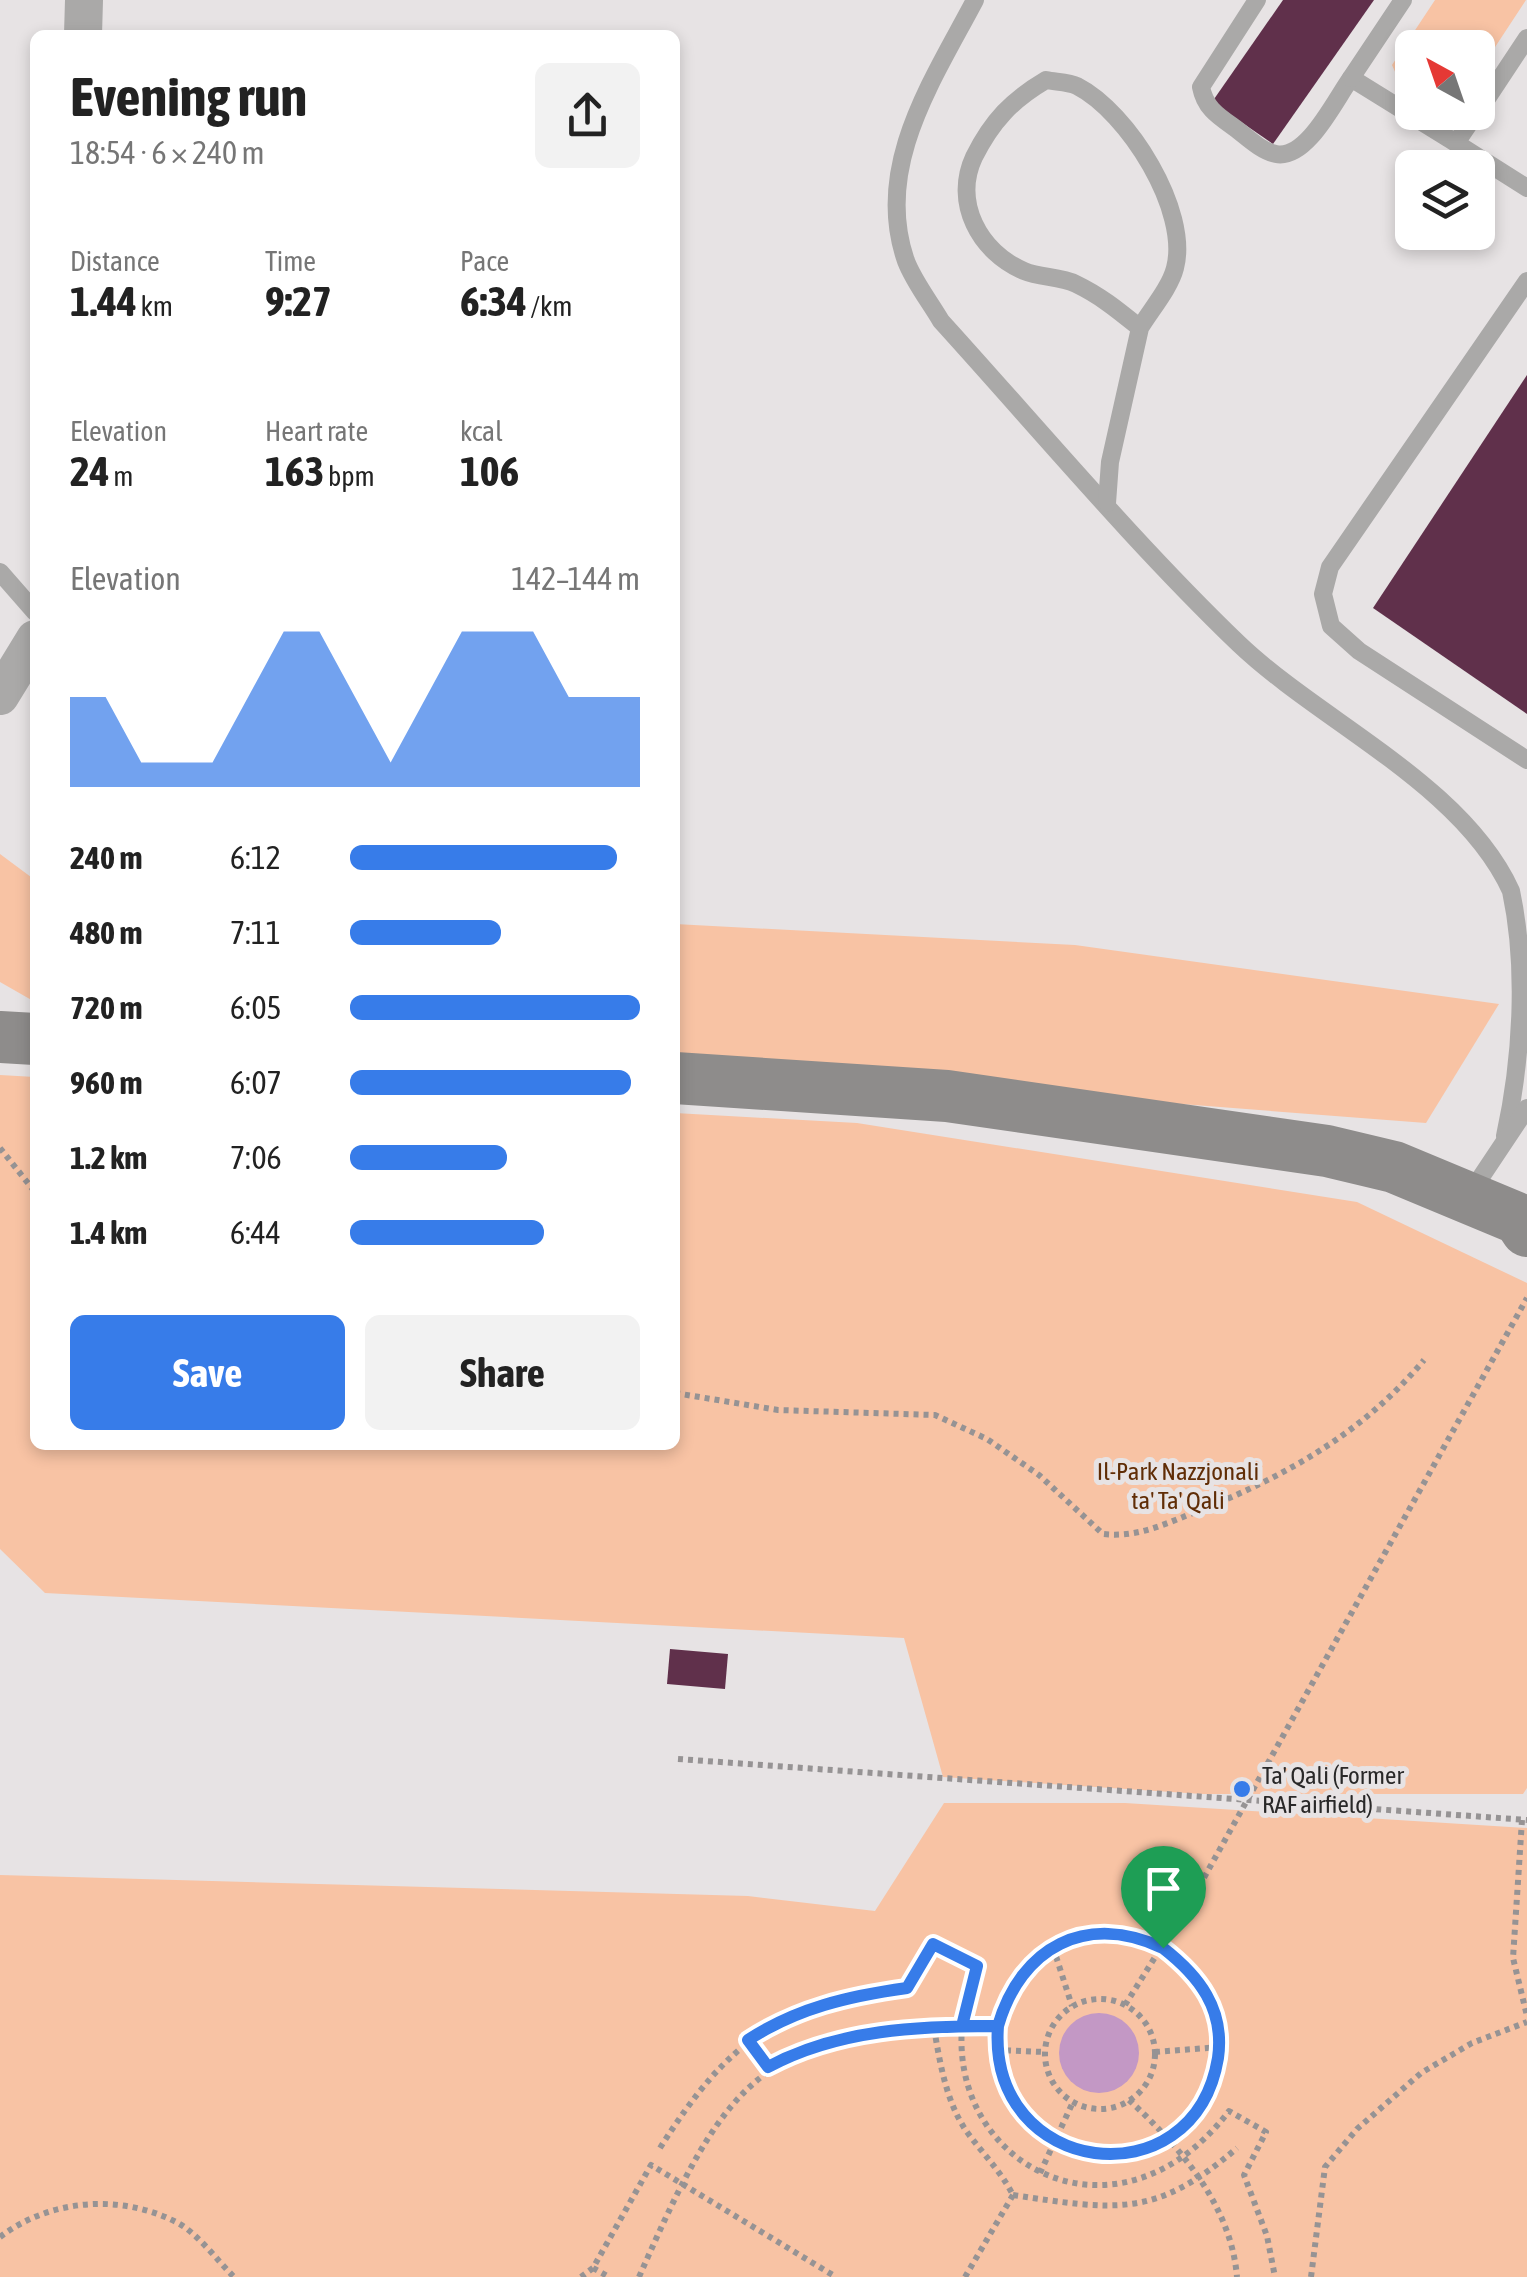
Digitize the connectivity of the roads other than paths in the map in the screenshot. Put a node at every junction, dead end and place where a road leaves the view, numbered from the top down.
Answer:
1 (84, 0) edge
2 (975, 0) edge
3 (1257, 0) edge
4 (1403, 0) edge
5 (82, 30) edge
6 (1527, 38) edge
7 (1351, 78) junction
8 (1495, 85) edge
9 (1465, 130) edge
10 (1456, 143) junction
11 (1527, 188) edge
12 (1527, 281) edge
13 (1511, 305) junction
14 (1527, 316) edge
15 (1140, 328) junction
16 (1107, 503) junction
17 (0, 572) edge
18 (30, 606) edge
19 (30, 647) edge
20 (0, 696) edge
21 (1527, 760) edge
22 (0, 1037) edge
23 (30, 1039) edge
24 (1524, 1064) edge
25 (680, 1078) edge
26 (1527, 1108) edge
27 (1505, 1136) junction
28 (1468, 1197) junction
29 (1527, 1230) edge

1 - 5 street
2 - 16 lane
3 - 7 lane
4 - 7 lane
6 - 8 lane
7 - 10 lane
9 - 10 lane
10 - 11 lane
12 - 13 lane
13 - 14 lane
13 - 21 lane
15 - 15 lane
15 - 16 lane
16 - 24 lane
17 - 18 lane
19 - 20 street
22 - 23 main road
24 - 27 lane
25 - 28 main road
26 - 27 lane
27 - 28 lane
28 - 29 main road

